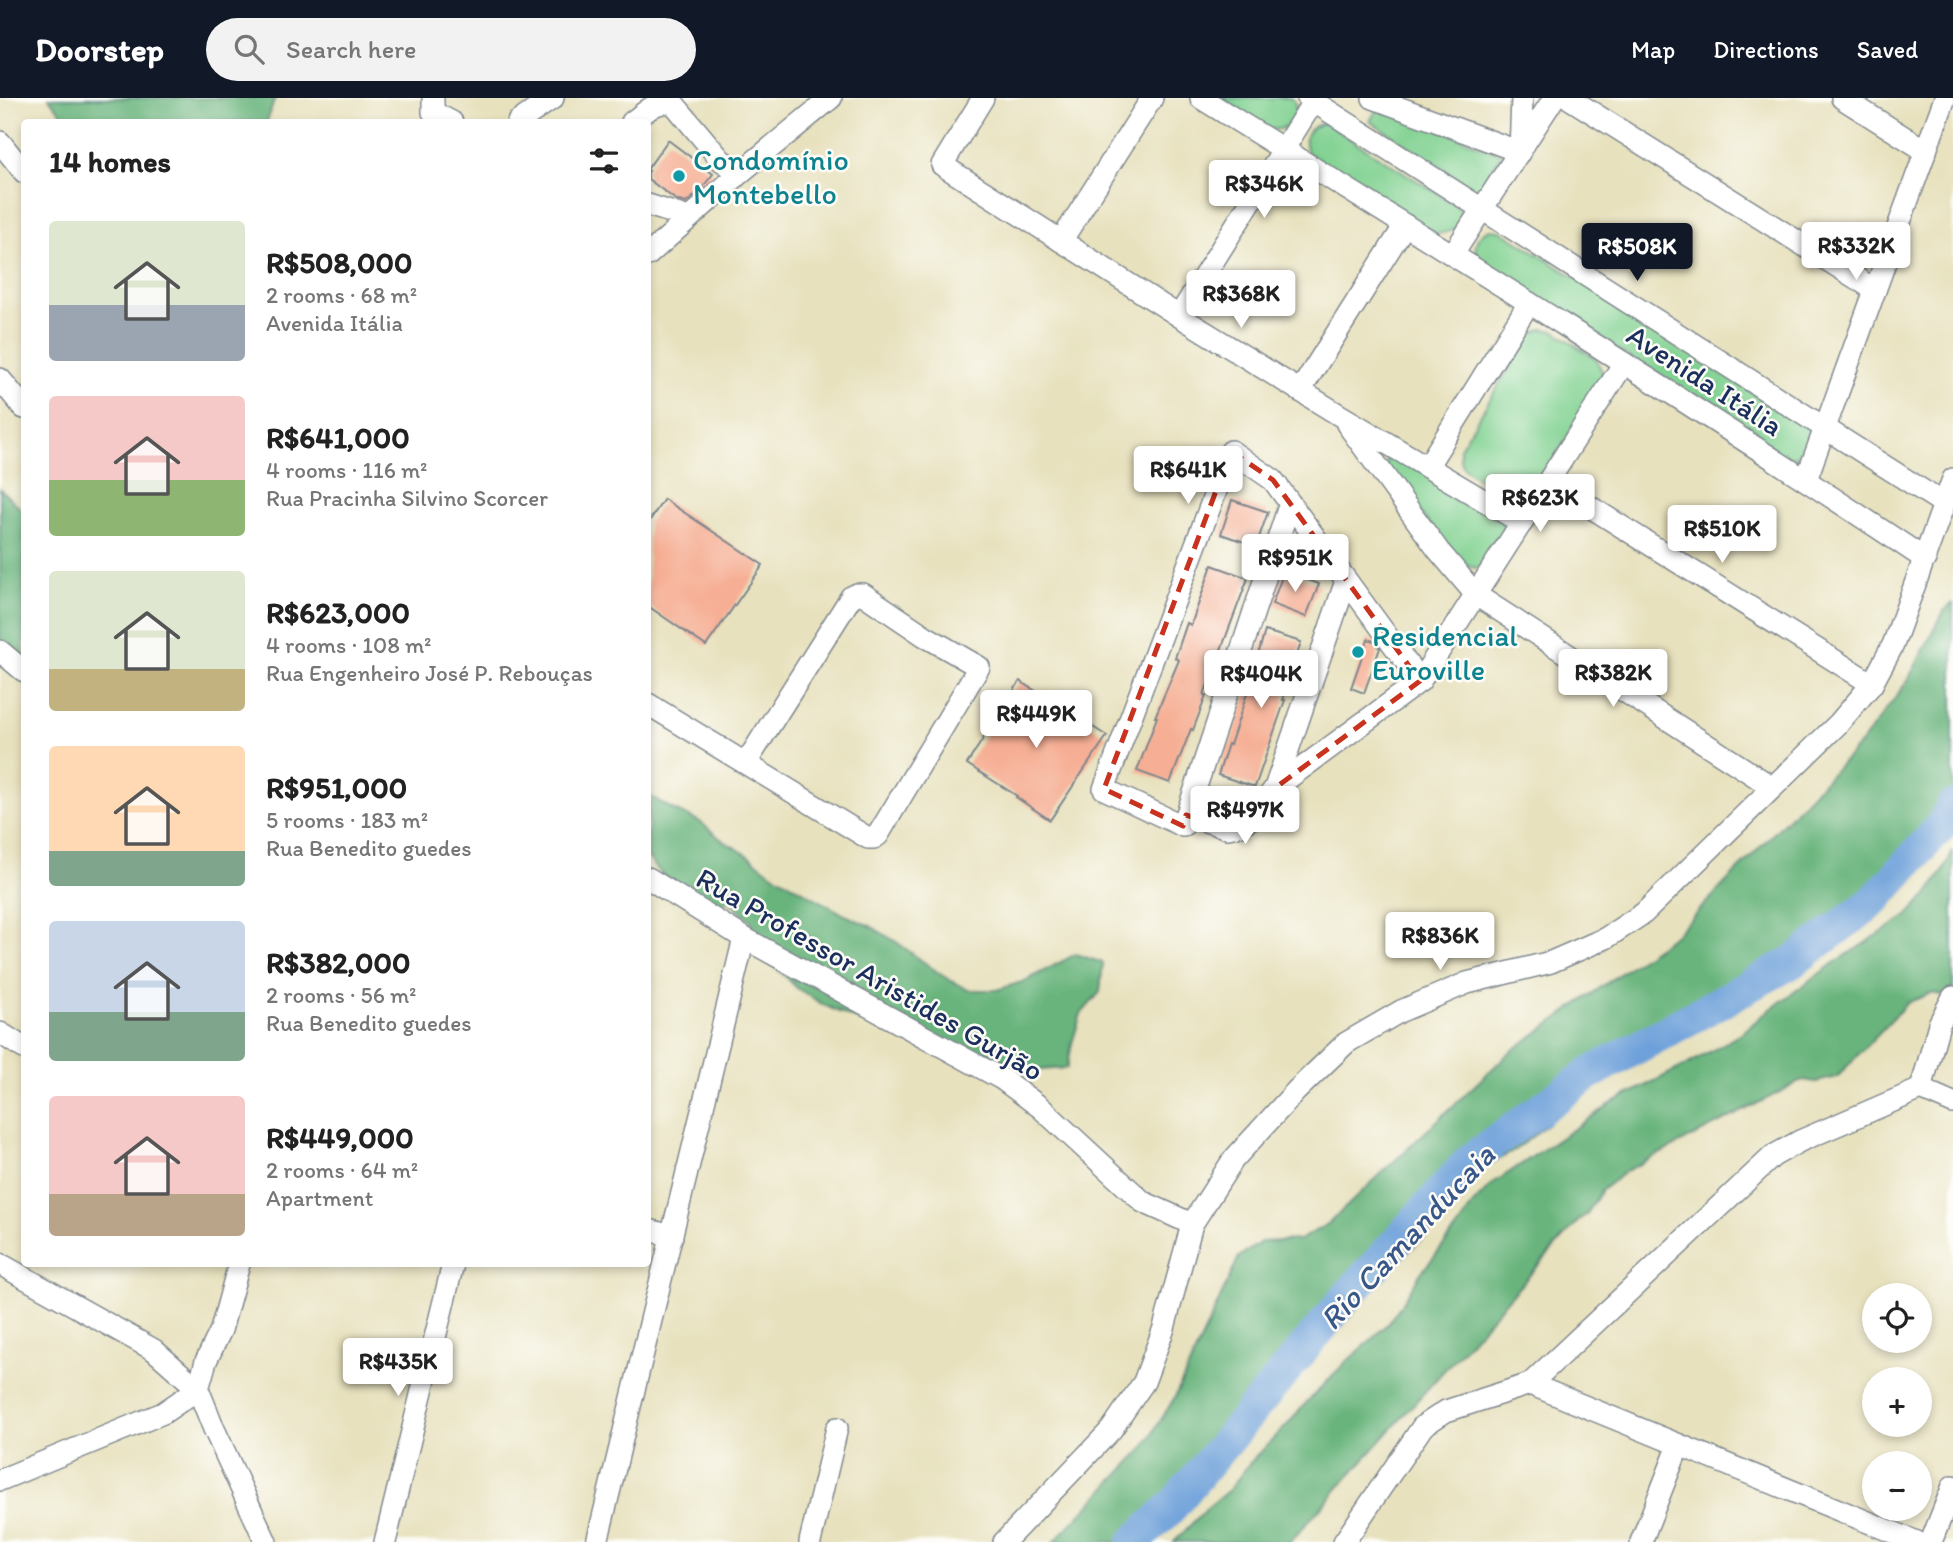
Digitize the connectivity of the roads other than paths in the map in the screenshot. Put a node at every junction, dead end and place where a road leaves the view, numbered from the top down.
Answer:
1 (433, 98) edge
2 (553, 98) edge
3 (831, 98) edge
4 (983, 98) edge
5 (1152, 98) edge
6 (1201, 98) edge
7 (1371, 98) edge
8 (1522, 98) edge
9 (1554, 98) edge
10 (1569, 98) edge
11 (1842, 98) edge
12 (1945, 98) edge
13 (1310, 100) edge
14 (446, 119) edge
15 (522, 119) edge
16 (636, 119) edge
17 (1358, 130) junction
18 (0, 142) edge
19 (1283, 149) junction
20 (1926, 151) junction
21 (1520, 152) junction
22 (21, 168) edge
23 (740, 173) junction
24 (651, 206) edge
25 (1482, 210) junction
26 (689, 218) junction
27 (1405, 225) junction
28 (1061, 241) junction
29 (651, 252) edge
30 (1453, 254) junction
31 (1875, 290) junction
32 (1529, 303) junction
33 (1179, 316) junction
34 (1624, 363) junction
35 (0, 379) edge
36 (1300, 391) junction
37 (21, 404) edge
38 (1342, 416) junction
39 (1825, 428) junction
40 (1427, 467) junction
41 (1953, 479) edge
42 (1806, 480) junction
43 (1549, 481) junction
44 (1290, 503) junction
45 (1944, 504) junction
46 (1522, 523) junction
47 (1925, 559) junction
48 (1346, 581) junction
49 (1476, 594) junction
50 (0, 651) edge
51 (21, 668) edge
52 (1420, 681) junction
53 (1872, 684) junction
54 (651, 706) edge
55 (746, 763) junction
56 (1275, 788) junction
57 (1772, 788) junction
58 (1186, 815) junction
59 (651, 880) edge
60 (744, 939) junction
61 (1953, 997) edge
62 (0, 1033) edge
63 (21, 1046) edge
64 (1921, 1089) junction
65 (1953, 1103) edge
66 (1192, 1224) junction
67 (651, 1231) edge
68 (672, 1236) junction
69 (0, 1264) edge
70 (238, 1267) edge
71 (452, 1267) edge
72 (1530, 1384) junction
73 (198, 1390) junction
74 (837, 1428) dead end
75 (1679, 1445) junction
76 (0, 1480) edge
77 (1953, 1486) edge
78 (266, 1542) edge
79 (385, 1542) edge
80 (597, 1542) edge
81 (810, 1542) edge
82 (1004, 1542) edge
83 (1344, 1542) edge
84 (1641, 1542) edge
85 (1917, 1542) edge
86 (1931, 1542) edge

1 - 14 street
2 - 15 street
3 - 23 street
4 - 28 street
5 - 28 street
6 - 19 street, Avenida Itália
7 - 17 street
7 - 21 street
8 - 21 street
9 - 21 street
10 - 31 street
11 - 20 street
12 - 20 street
13 - 17 street, Avenida Itália
13 - 19 street
16 - 23 street
17 - 25 street, Avenida Itália
18 - 22 street
19 - 27 street, Avenida Itália
19 - 33 street
20 - 31 street
21 - 25 street
23 - 26 street
24 - 26 street
25 - 30 street
25 - 39 street, Avenida Itália
26 - 29 street
27 - 30 street, Avenida Itália
27 - 36 street
28 - 33 street
30 - 32 street, Avenida Itália
31 - 39 street
32 - 34 street, Avenida Itália
32 - 40 street
33 - 36 street
34 - 42 street, Avenida Itália
34 - 43 street
35 - 37 street
36 - 38 street
38 - 40 street
38 - 49 street
39 - 42 street
39 - 45 street, Avenida Itália
40 - 46 street
41 - 45 street
42 - 47 street, Avenida Itália
43 - 46 street
43 - 53 street
44 - 48 street
44 - 58 street
44 - 58 street
45 - 47 street
46 - 49 street
47 - 53 street
48 - 52 street
48 - 56 street
49 - 52 street
49 - 57 street
50 - 51 street
52 - 56 street
53 - 57 street
54 - 55 street
55 - 55 street
56 - 58 street
57 - 66 street
59 - 60 street, Rua Professor Aristides Gurjão
60 - 66 street, Rua Professor Aristides Gurjão
60 - 68 street
61 - 64 street
62 - 63 street
64 - 65 street
64 - 72 street
66 - 82 street
67 - 68 street
68 - 80 street
69 - 73 street
70 - 73 street
71 - 79 street
72 - 75 street
72 - 83 street
73 - 76 street
73 - 78 street
74 - 81 street
75 - 84 street
75 - 85 street
77 - 86 street

